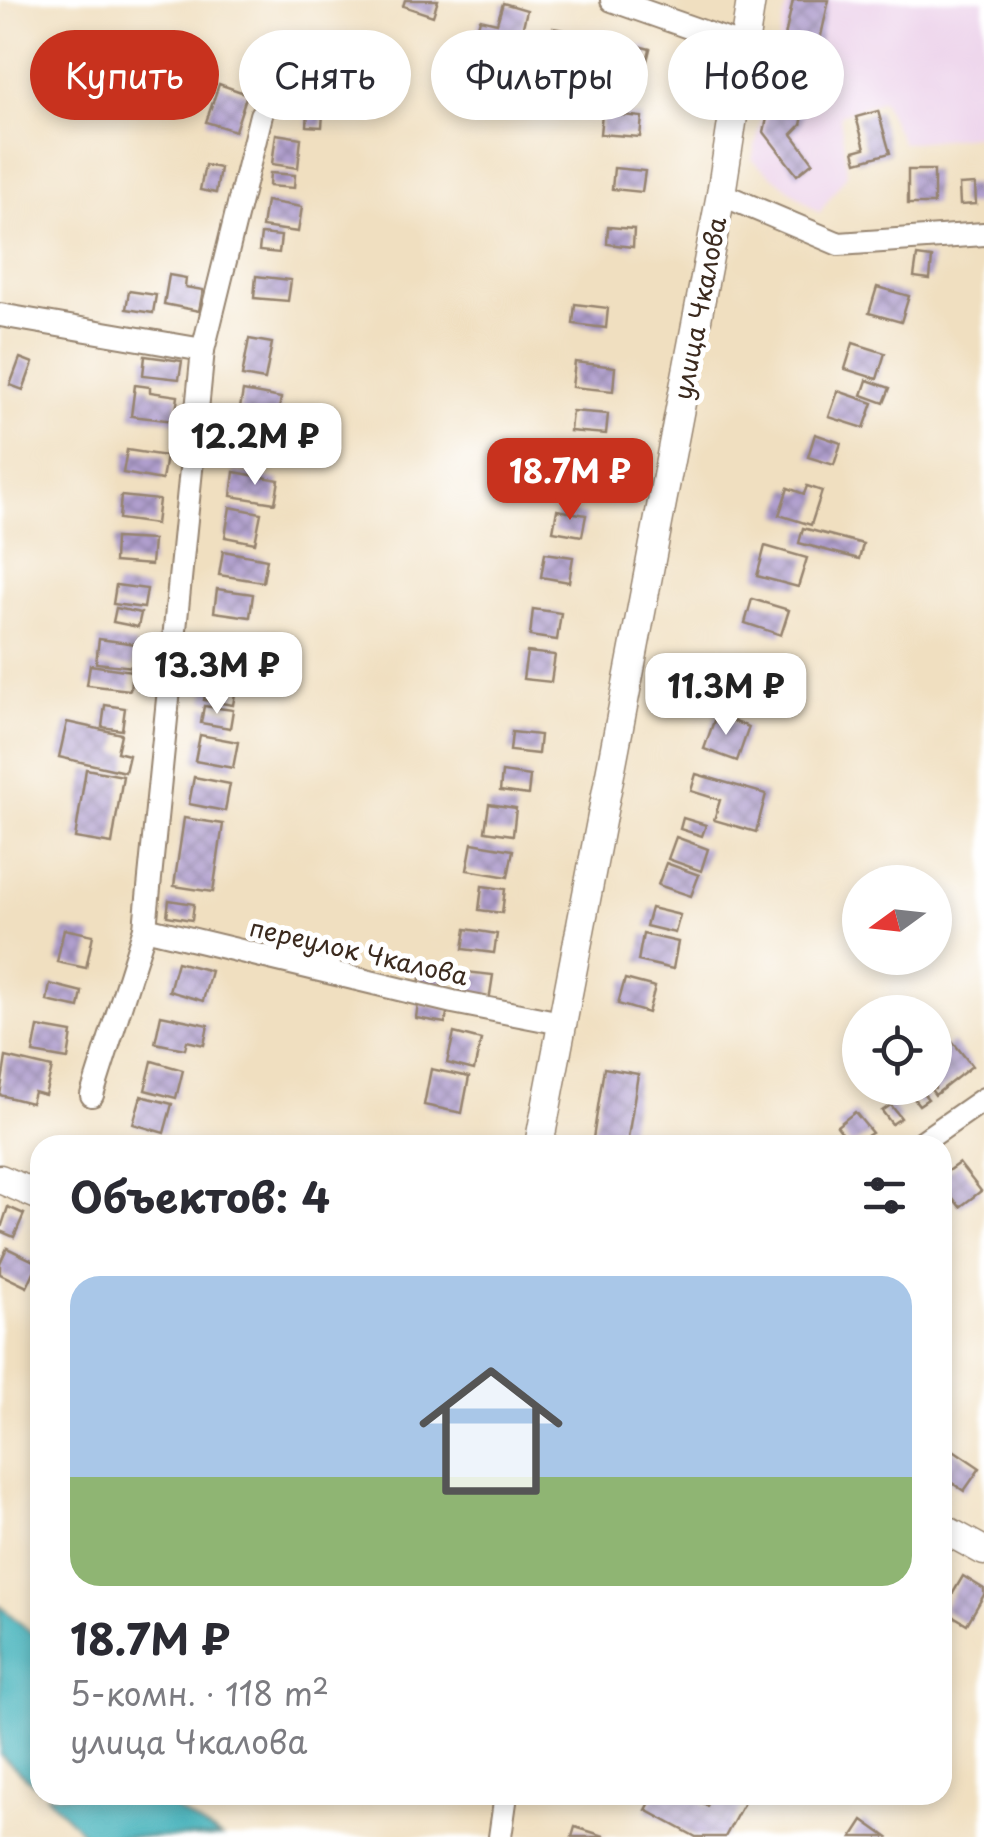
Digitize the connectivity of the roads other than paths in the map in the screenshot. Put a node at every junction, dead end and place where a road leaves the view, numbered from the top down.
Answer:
1 (612, 0) edge
2 (751, 0) edge
3 (697, 30) edge
4 (746, 30) edge
5 (260, 120) edge
6 (732, 120) edge
7 (721, 194) junction
8 (984, 234) edge
9 (0, 315) edge
10 (203, 350) junction
11 (144, 928) junction
12 (561, 1022) junction
13 (92, 1094) dead end
14 (984, 1099) edge
15 (541, 1135) edge
16 (932, 1135) edge
17 (0, 1178) edge
18 (30, 1192) edge
19 (952, 1533) edge
20 (984, 1551) edge
21 (505, 1805) edge
22 (500, 1837) edge

1 - 3 street
2 - 4 street, улица Чкалова
5 - 10 street
6 - 7 street, улица Чкалова
7 - 8 street
7 - 12 street, улица Чкалова
9 - 10 street
10 - 11 street
11 - 12 street, переулок Чкалова
11 - 13 street
12 - 15 street, улица Чкалова
14 - 16 street
17 - 18 street
19 - 20 street
21 - 22 street

